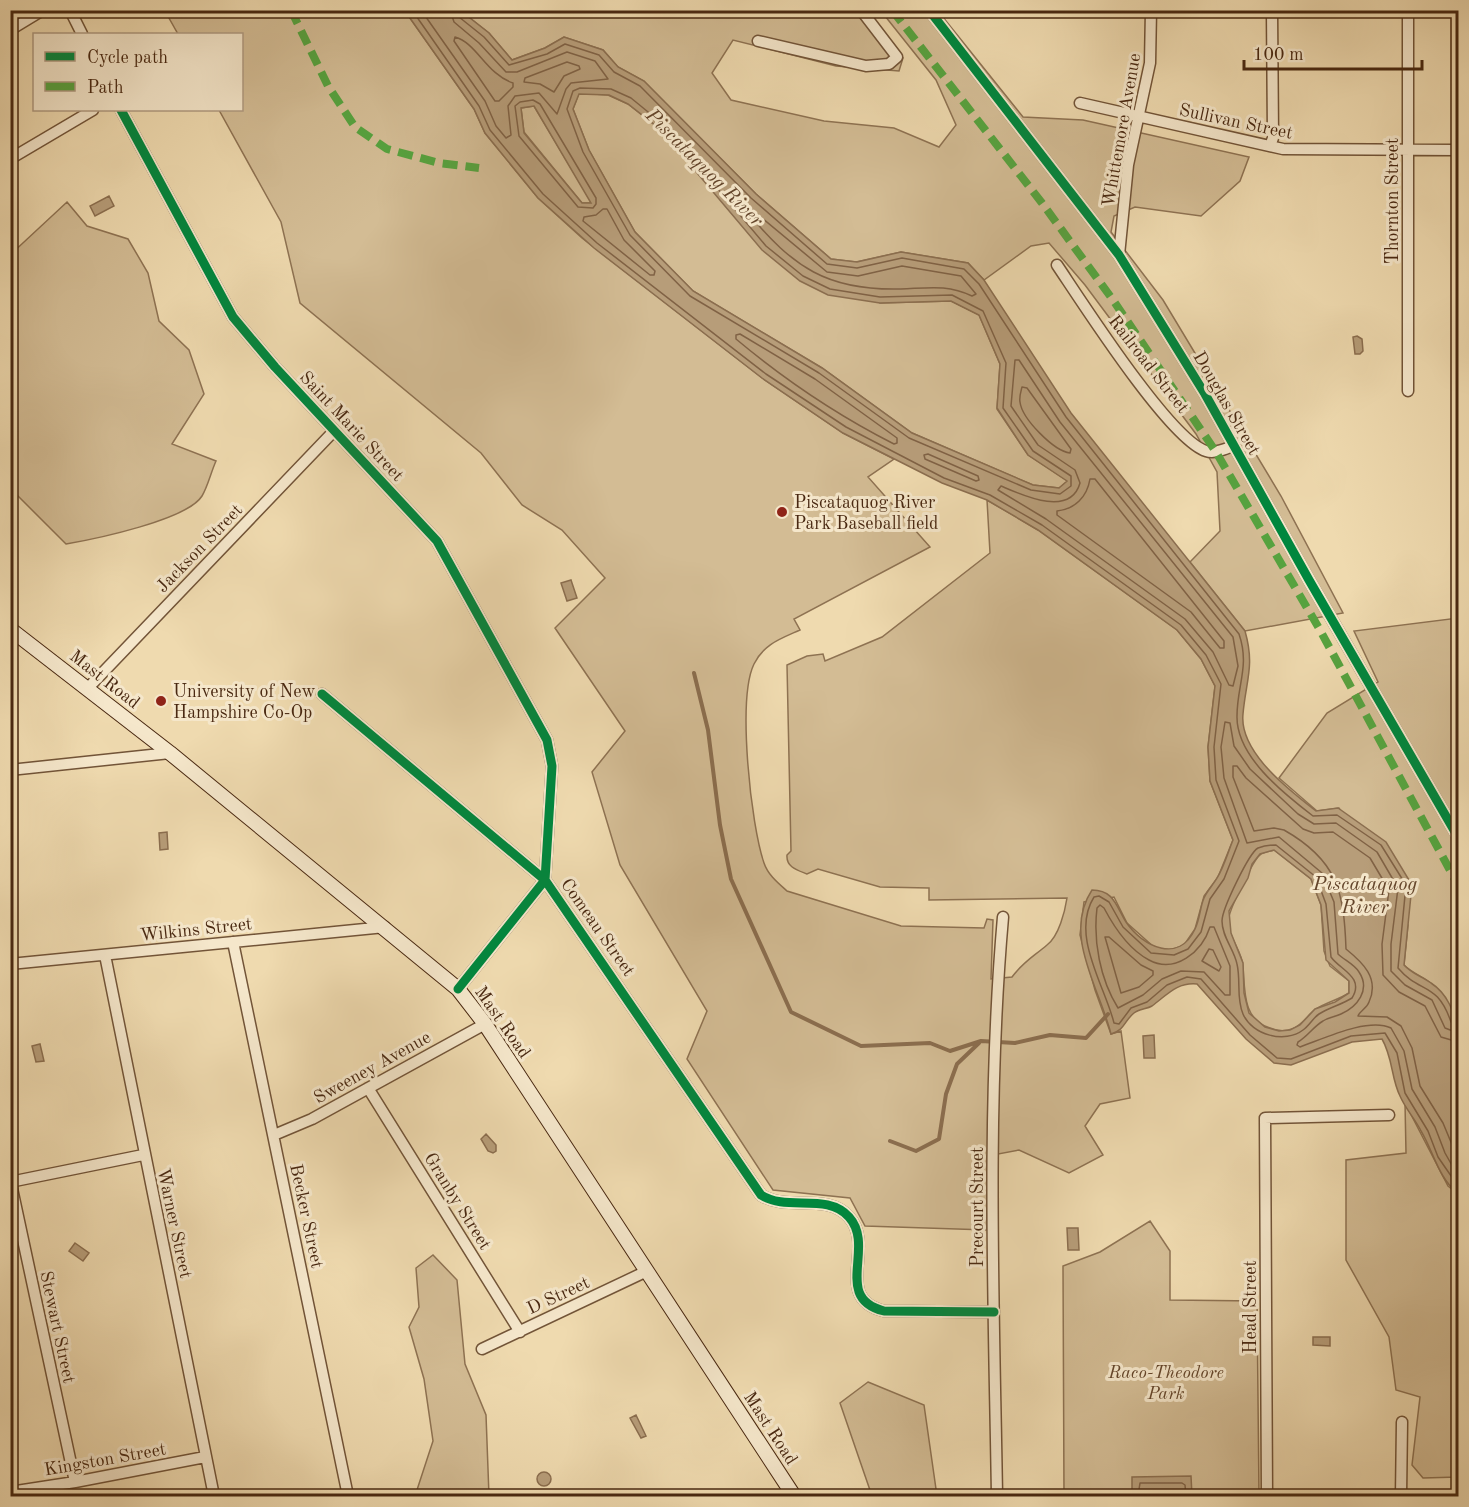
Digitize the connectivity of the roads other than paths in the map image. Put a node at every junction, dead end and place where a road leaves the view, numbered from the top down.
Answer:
1 (43, 10) edge
2 (70, 10) edge
3 (861, 10) edge
4 (929, 10) edge
5 (1151, 10) edge
6 (1272, 10) edge
7 (1408, 10) edge
8 (10, 30) edge
9 (82, 33) edge
10 (758, 41) dead end
11 (1080, 103) dead end
12 (91, 111) edge
13 (122, 111) edge
14 (1138, 117) junction
15 (1270, 146) junction
16 (1408, 150) junction
17 (1458, 150) edge
18 (10, 159) edge
19 (1119, 255) junction
20 (1057, 265) dead end
21 (1408, 391) dead end
22 (334, 430) junction
23 (1233, 446) junction
24 (10, 629) edge
25 (88, 688) junction
26 (322, 694) dead end
27 (170, 753) junction
28 (10, 770) edge
29 (1458, 837) edge
30 (545, 880) junction
31 (1003, 917) dead end
32 (385, 927) junction
33 (233, 942) junction
34 (105, 955) junction
35 (10, 964) edge
36 (458, 989) junction
37 (485, 1024) junction
38 (368, 1088) junction
39 (1389, 1115) dead end
40 (274, 1135) junction
41 (143, 1155) junction
42 (11, 1181) edge
43 (647, 1271) junction
44 (994, 1312) junction
45 (520, 1332) junction
46 (482, 1349) dead end
47 (1402, 1422) dead end
48 (205, 1457) junction
49 (75, 1482) junction
50 (10, 1492) edge
51 (214, 1497) edge
52 (348, 1497) edge
53 (794, 1497) edge
54 (997, 1497) edge
55 (1268, 1497) edge
56 (1401, 1497) edge

1 - 8 street
2 - 9 street
3 - 10 street
4 - 19 street, Douglas Street
5 - 14 street, Whittemore Avenue
6 - 15 street
7 - 16 street, Thornton Street
11 - 14 street, Sullivan Street
12 - 18 street
13 - 22 street, Saint Marie Street
14 - 15 street, Sullivan Street
14 - 19 street, Whittemore Avenue
15 - 16 street, Sullivan Street
16 - 17 street, Sullivan Street
16 - 21 street, Thornton Street
19 - 23 street, Douglas Street
20 - 23 street, Railroad Street
22 - 25 street, Jackson Street
22 - 30 street, Saint Marie Street
23 - 29 street, Douglas Street
24 - 25 main road, Mast Road
25 - 27 main road, Mast Road
26 - 30 street, Comeau Street
27 - 28 street
27 - 32 main road, Mast Road
30 - 36 street
30 - 44 street, Comeau Street
31 - 44 street, Precourt Street
32 - 33 street, Wilkins Street
32 - 36 main road, Mast Road
33 - 34 street, Wilkins Street
33 - 40 street, Becker Street
34 - 35 street, Wilkins Street
34 - 41 street, Warner Street
36 - 37 main road, Mast Road
37 - 38 street, Sweeney Avenue
37 - 43 main road, Mast Road
38 - 40 street, Sweeney Avenue
38 - 45 street, Granby Street
39 - 55 street, Head Street
40 - 52 street, Becker Street
41 - 42 street
41 - 48 street, Warner Street
42 - 49 street, Stewart Street
43 - 45 street, D Street
43 - 53 main road, Mast Road
44 - 54 street, Precourt Street
45 - 46 street, D Street
47 - 56 street
48 - 49 street, Kingston Street
48 - 51 street, Warner Street
49 - 50 street, Kingston Street

